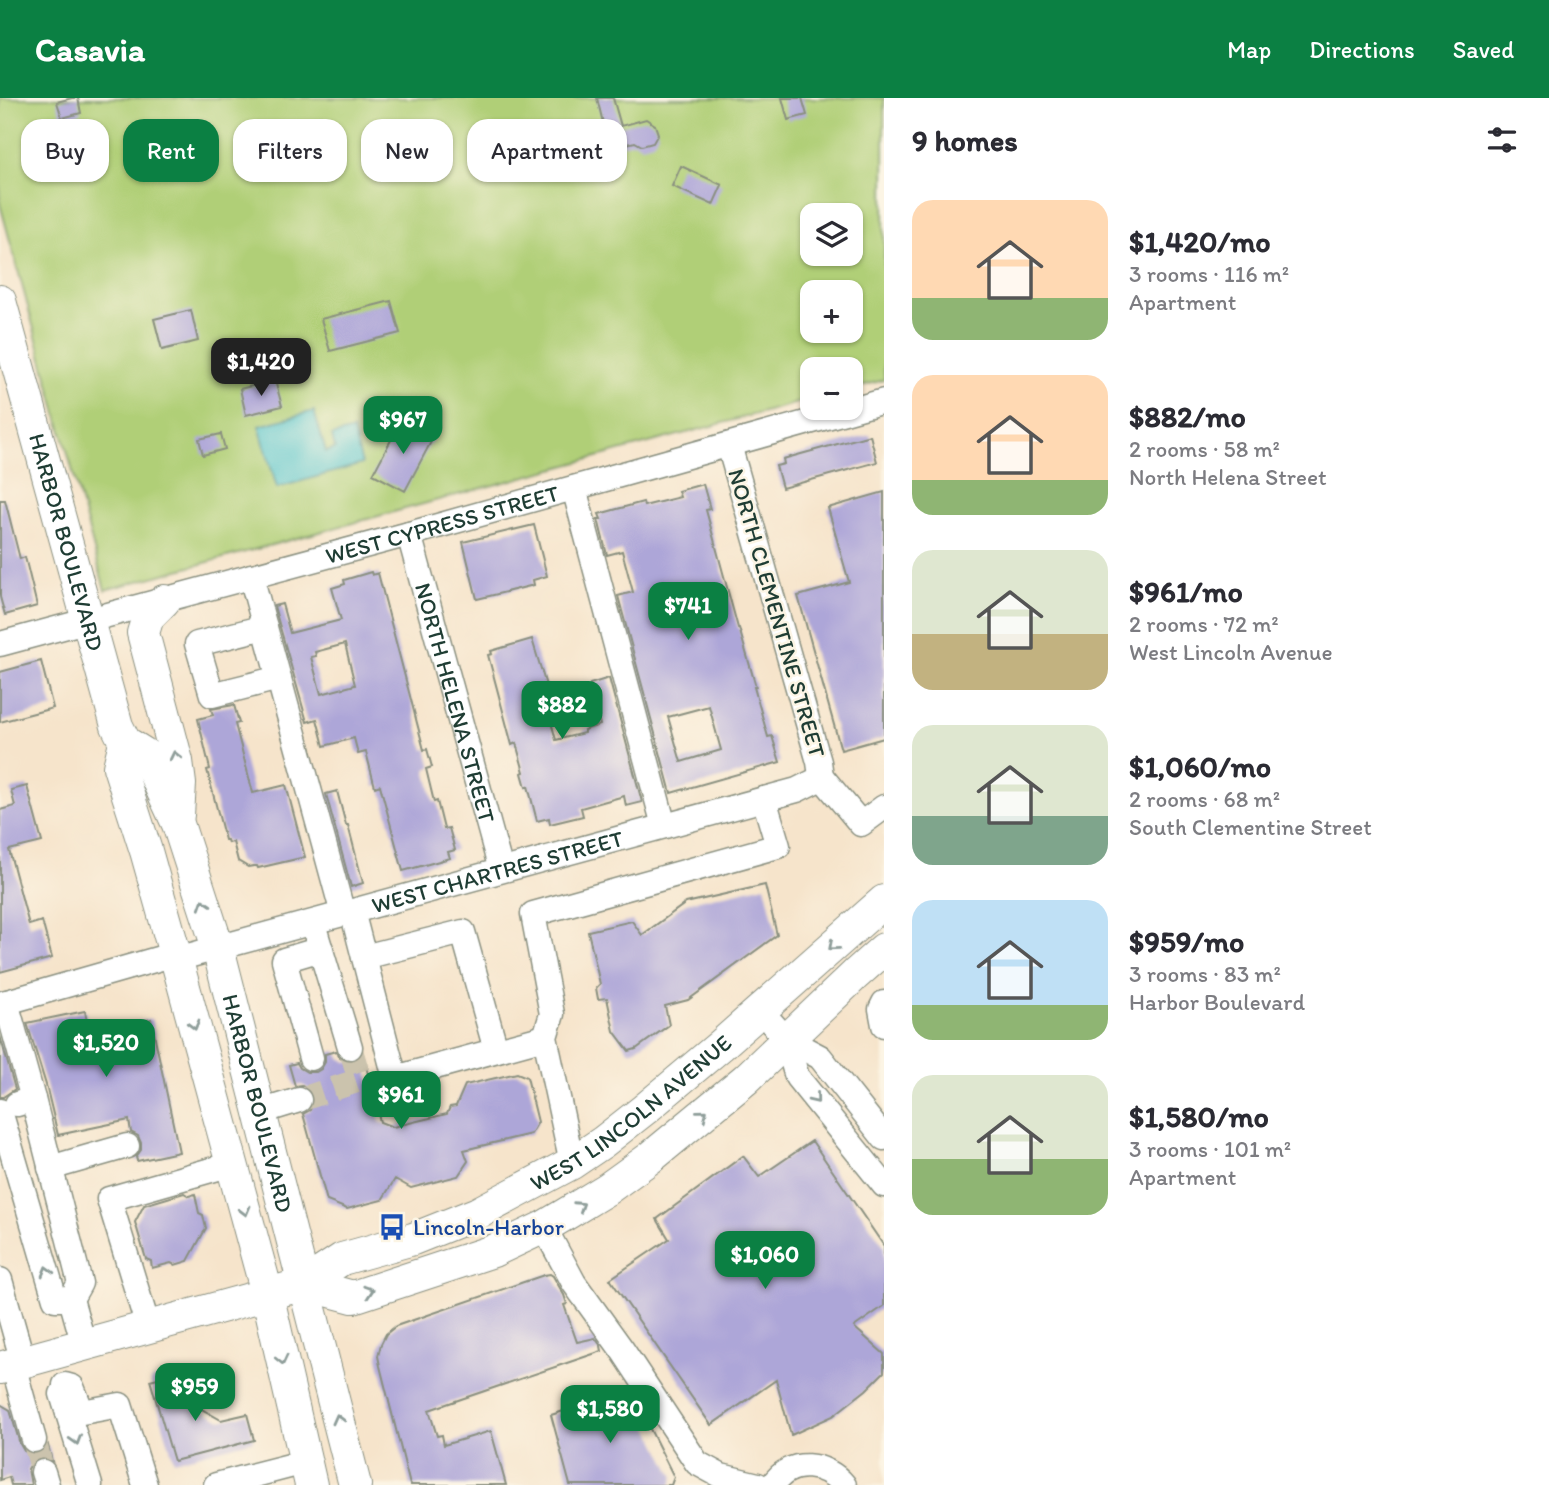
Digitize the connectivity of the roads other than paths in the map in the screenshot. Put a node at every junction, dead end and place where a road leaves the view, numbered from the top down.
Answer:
1 (0, 302) edge
2 (884, 401) edge
3 (729, 444) junction
4 (574, 488) junction
5 (409, 534) junction
6 (251, 576) junction
7 (164, 601) junction
8 (88, 620) junction
9 (265, 627) junction
10 (0, 644) edge
11 (279, 678) junction
12 (125, 742) junction
13 (819, 778) junction
14 (764, 799) junction
15 (884, 807) edge
16 (178, 824) junction
17 (664, 826) junction
18 (501, 870) junction
19 (884, 901) edge
20 (348, 912) junction
21 (313, 922) junction
22 (218, 948) junction
23 (321, 949) junction
24 (884, 949) edge
25 (176, 956) junction
26 (364, 957) junction
27 (3, 1003) edge
28 (884, 1003) edge
29 (760, 1010) junction
30 (884, 1025) edge
31 (545, 1037) junction
32 (786, 1039) junction
33 (350, 1047) tunnel mouth
34 (496, 1050) junction
35 (311, 1058) dead end
36 (33, 1099) junction
37 (299, 1100) tunnel mouth
38 (0, 1111) edge
39 (260, 1112) junction
40 (884, 1138) edge
41 (127, 1146) dead end
42 (572, 1163) junction
43 (232, 1164) junction
44 (50, 1168) junction
45 (879, 1179) edge
46 (544, 1227) junction
47 (0, 1280) edge
48 (304, 1284) junction
49 (267, 1293) junction
50 (71, 1299) junction
51 (148, 1327) junction
52 (70, 1349) junction
53 (12, 1365) edge
54 (65, 1384) junction
55 (34, 1440) tunnel mouth
56 (308, 1474) edge
57 (90, 1485) edge
58 (145, 1485) edge
59 (216, 1485) edge
60 (355, 1485) edge
61 (758, 1485) edge
62 (773, 1485) edge
63 (844, 1485) edge

1 - 8 main road, HARBOR BOULEVARD
2 - 3 street, WEST CYPRESS STREET
3 - 4 street, WEST CYPRESS STREET
3 - 13 street, NORTH CLEMENTINE STREET
4 - 5 street, WEST CYPRESS STREET
4 - 17 street
5 - 6 street, WEST CYPRESS STREET
5 - 18 street, NORTH HELENA STREET
6 - 7 street, WEST CYPRESS STREET
6 - 9 street
7 - 8 street, WEST CYPRESS STREET
16 -> 7 main road
8 - 10 street, WEST CYPRESS STREET
8 - 12 main road, HARBOR BOULEVARD
9 - 11 street
9 - 11 street
11 - 20 street
12 - 16 main road, HARBOR BOULEVARD
12 - 25 main road, HARBOR BOULEVARD
13 - 14 street, WEST CHARTRES STREET
13 - 15 street
14 - 17 street, WEST CHARTRES STREET
14 - 31 street
22 -> 16 main road, HARBOR BOULEVARD
17 - 18 street, WEST CHARTRES STREET
18 - 20 street, WEST CHARTRES STREET
19 -> 29 main road, WEST LINCOLN AVENUE
20 - 21 street, WEST CHARTRES STREET
20 - 26 street
21 - 22 street, WEST CHARTRES STREET
21 - 23 street
22 - 25 street, WEST CHARTRES STREET
22 - 39 main road, HARBOR BOULEVARD
23 - 33 street
23 - 35 street
24 - 32 main road, WEST LINCOLN AVENUE
25 - 27 street, WEST CHARTRES STREET
25 -> 43 main road, HARBOR BOULEVARD
26 - 34 street
26 - 34 street
27 - 36 street
28 - 30 street
29 - 32 street
29 - 42 main road, WEST LINCOLN AVENUE
31 - 34 street
31 - 42 street
32 - 40 street
32 -> 45 street
46 -> 32 main road, WEST LINCOLN AVENUE
36 - 38 street
36 - 44 street
37 - 39 street
50 -> 38 street
39 - 48 main road, HARBOR BOULEVARD
41 - 44 street
42 - 48 main road, WEST LINCOLN AVENUE
43 -> 49 main road, HARBOR BOULEVARD
43 - 51 street
44 - 50 street
48 -> 46 main road, WEST LINCOLN AVENUE
46 - 61 street
47 - 53 street
48 - 49 main road, WEST LINCOLN AVENUE
60 -> 48 main road, HARBOR BOULEVARD
49 - 51 main road, WEST LINCOLN AVENUE
49 -> 56 main road, HARBOR BOULEVARD
50 - 52 street
51 - 52 main road, WEST LINCOLN AVENUE
52 - 53 main road, WEST LINCOLN AVENUE
52 - 54 street
53 - 55 street
54 -> 57 street
54 - 58 street
56 - 59 street
62 - 63 street

